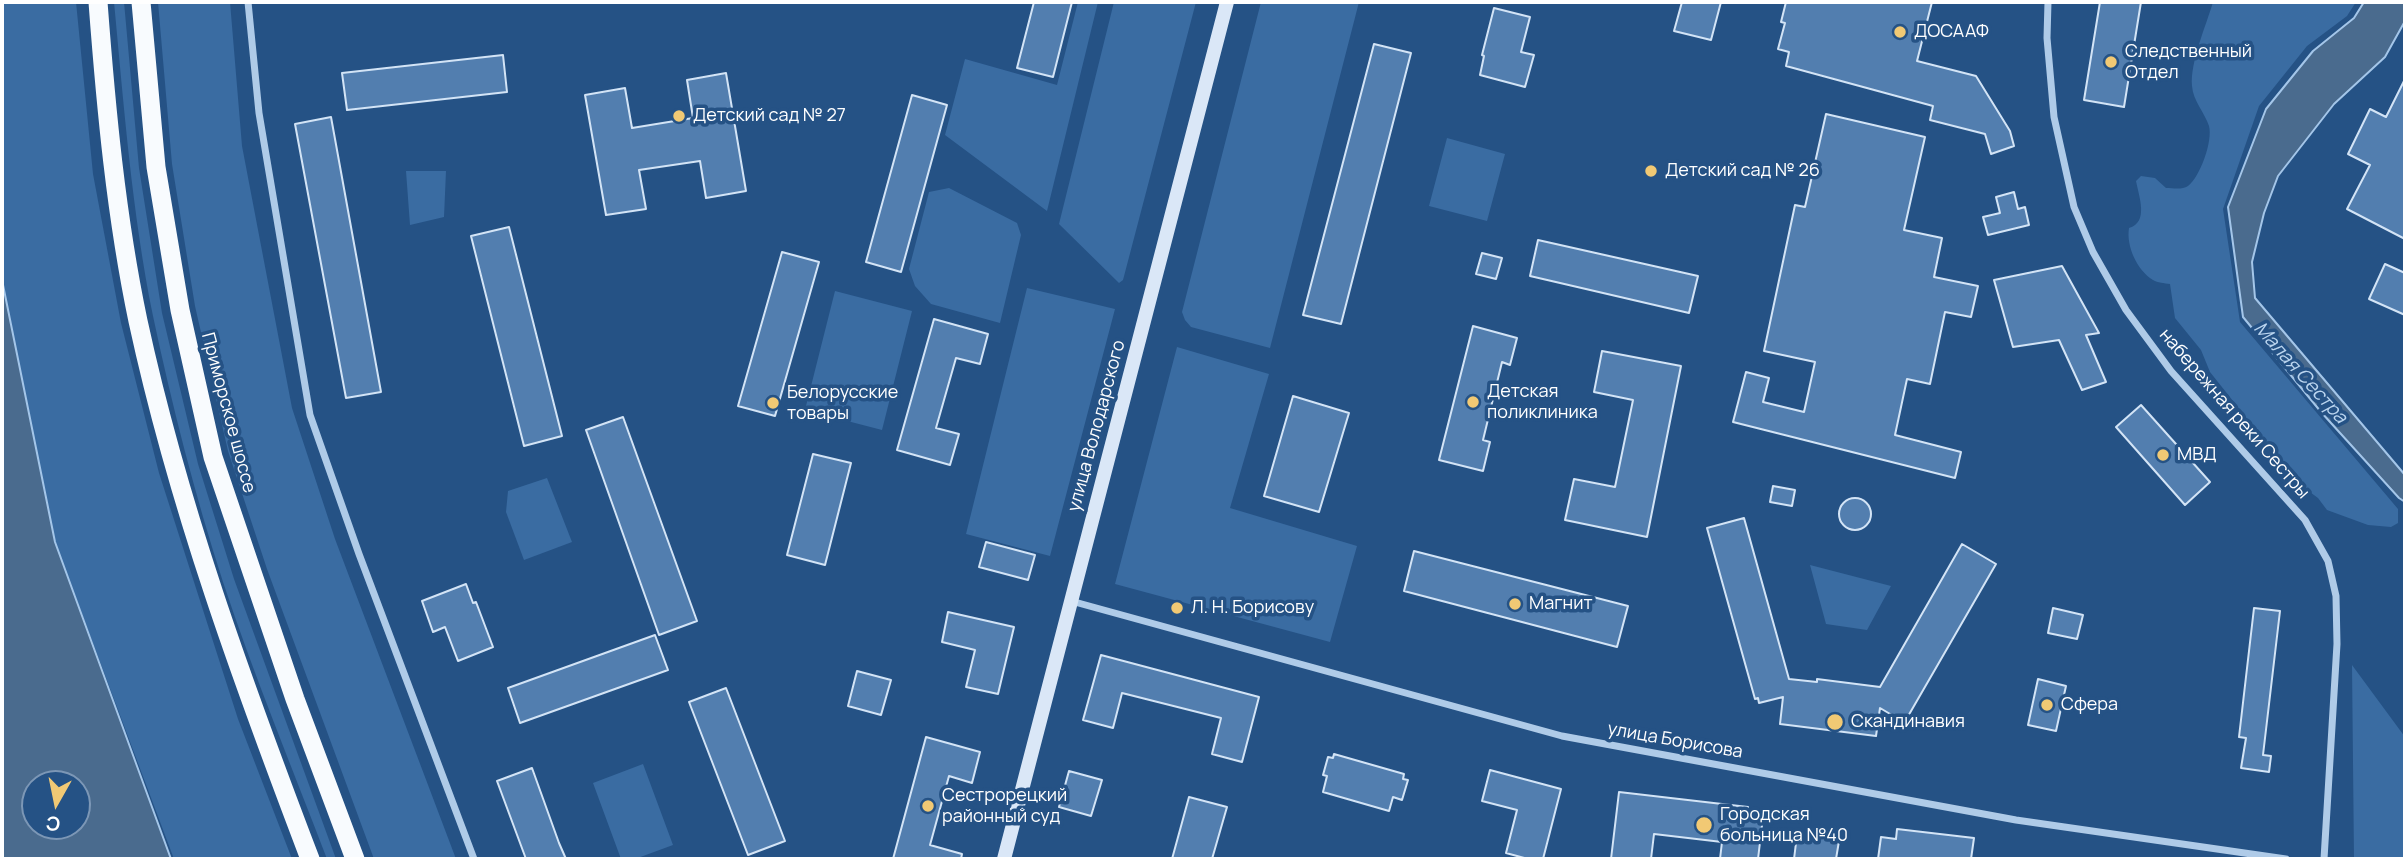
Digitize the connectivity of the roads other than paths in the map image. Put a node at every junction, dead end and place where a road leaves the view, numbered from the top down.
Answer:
1 (98, 2) edge
2 (141, 2) edge
3 (248, 2) edge
4 (1227, 2) edge
5 (2048, 2) edge
6 (1071, 601) junction
7 (310, 859) edge
8 (355, 859) edge
9 (474, 859) edge
10 (1004, 859) edge
11 (2286, 859) edge
12 (2324, 859) edge

1 - 7 highway
2 - 8 highway, Приморское шоссе
3 - 9 street
4 - 6 main road, улица Володарского
5 - 12 street, набережная реки Сестры
6 - 10 main road, улица Володарского
6 - 11 street, улица Борисова

